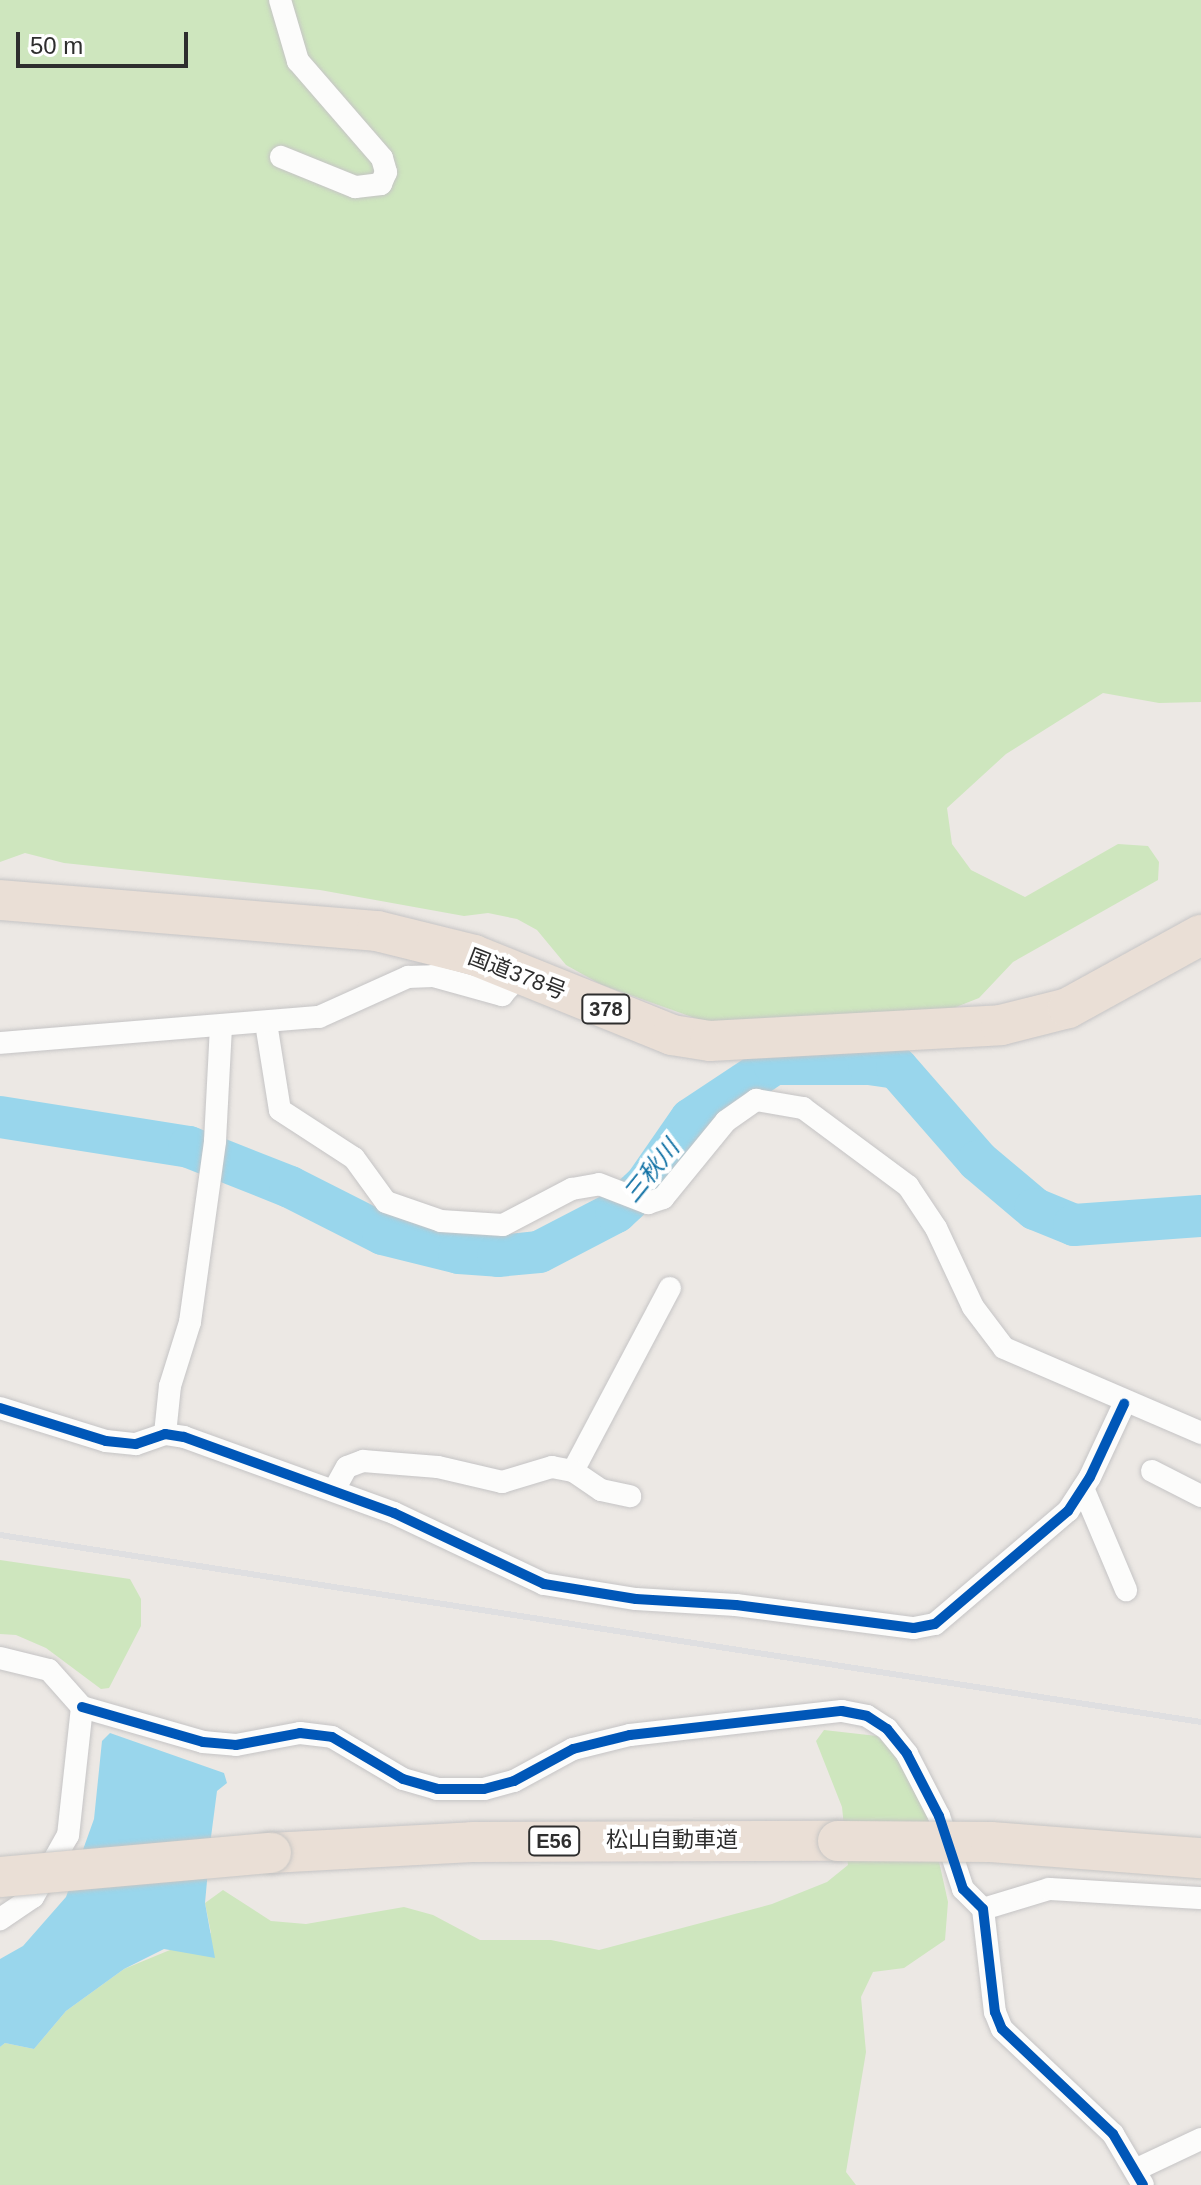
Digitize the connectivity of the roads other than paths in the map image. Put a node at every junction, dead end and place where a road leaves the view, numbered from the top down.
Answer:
1 (280, 0) edge
2 (281, 157) dead end
3 (0, 900) edge
4 (1201, 935) edge
5 (523, 972) junction
6 (266, 1023) junction
7 (221, 1028) junction
8 (0, 1043) edge
9 (670, 1288) dead end
10 (1124, 1404) junction
11 (0, 1408) edge
12 (1201, 1433) edge
13 (165, 1434) junction
14 (573, 1471) junction
15 (1152, 1471) dead end
16 (1083, 1488) junction
17 (334, 1490) junction
18 (630, 1496) dead end
19 (1201, 1496) edge
20 (1126, 1590) dead end
21 (0, 1658) edge
22 (82, 1707) junction
23 (1201, 1858) edge
24 (0, 1877) edge
25 (1201, 1898) edge
26 (983, 1909) junction
27 (0, 1919) edge
28 (1201, 2139) edge
29 (1139, 2178) edge

1 - 2 street
3 - 5 highway, 国道378号 / 378
4 - 5 highway, 国道378号 / 378
5 - 6 street
6 - 7 street
6 - 10 street
7 - 8 street
7 - 13 street
9 - 14 street
10 - 12 street
10 - 16 street
11 - 13 street
13 - 17 street
14 - 17 street
14 - 18 street
15 - 19 street
16 - 17 street
16 - 20 street
21 - 22 street
22 - 26 street
22 - 27 street
23 - 24 highway, 松山自動車道 / E56, bridge
25 - 26 street
26 - 29 street
28 - 29 street

